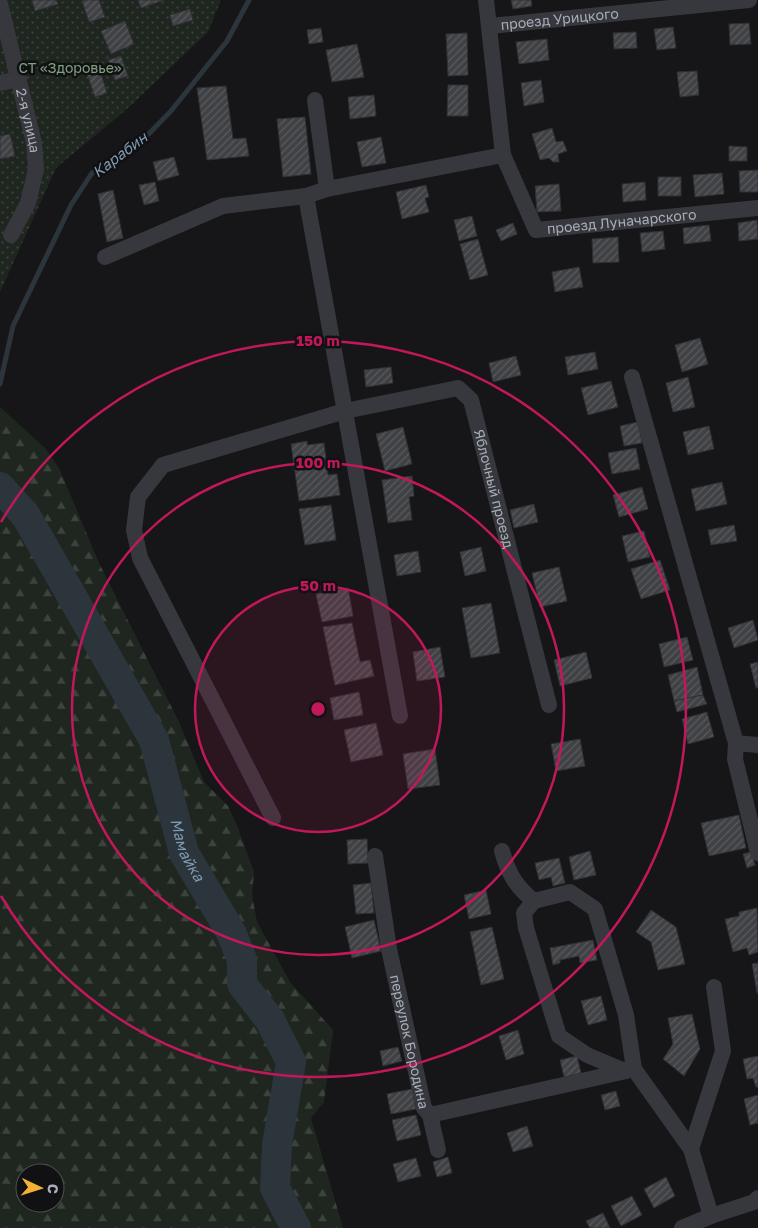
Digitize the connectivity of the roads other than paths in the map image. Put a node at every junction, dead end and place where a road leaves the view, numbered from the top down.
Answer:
1 (486, 0) edge
2 (749, 0) edge
3 (0, 4) edge
4 (490, 26) junction
5 (19, 79) junction
6 (0, 83) edge
7 (315, 100) dead end
8 (503, 154) junction
9 (327, 189) junction
10 (306, 196) junction
11 (758, 208) edge
12 (11, 235) dead end
13 (105, 257) dead end
14 (632, 377) dead end
15 (345, 411) junction
16 (549, 705) dead end
17 (400, 716) dead end
18 (736, 742) junction
19 (758, 745) edge
20 (273, 818) dead end
21 (502, 851) dead end
22 (758, 853) edge
23 (375, 856) dead end
24 (534, 901) junction
25 (714, 987) dead end
26 (630, 1070) junction
27 (430, 1115) junction
28 (691, 1149) junction
29 (438, 1150) dead end
30 (758, 1198) edge
31 (711, 1216) junction
32 (682, 1228) edge

1 - 4 street
2 - 4 street, проезд Урицкого
3 - 5 street, 2-я улица
4 - 8 street
5 - 6 street
5 - 12 street, 2-я улица
7 - 9 street
8 - 9 street
8 - 11 street, проезд Луначарского
9 - 10 street
10 - 13 street
10 - 15 street
14 - 18 street
15 - 16 street, Яблочный проезд
15 - 17 street
15 - 20 street
18 - 19 street
18 - 22 street
21 - 24 street
23 - 27 street, переулок Бородина
24 - 26 street
24 - 26 street
25 - 28 street
26 - 27 street, переулок Бородина
26 - 28 street
27 - 29 street
28 - 31 street
30 - 31 street
31 - 32 street

